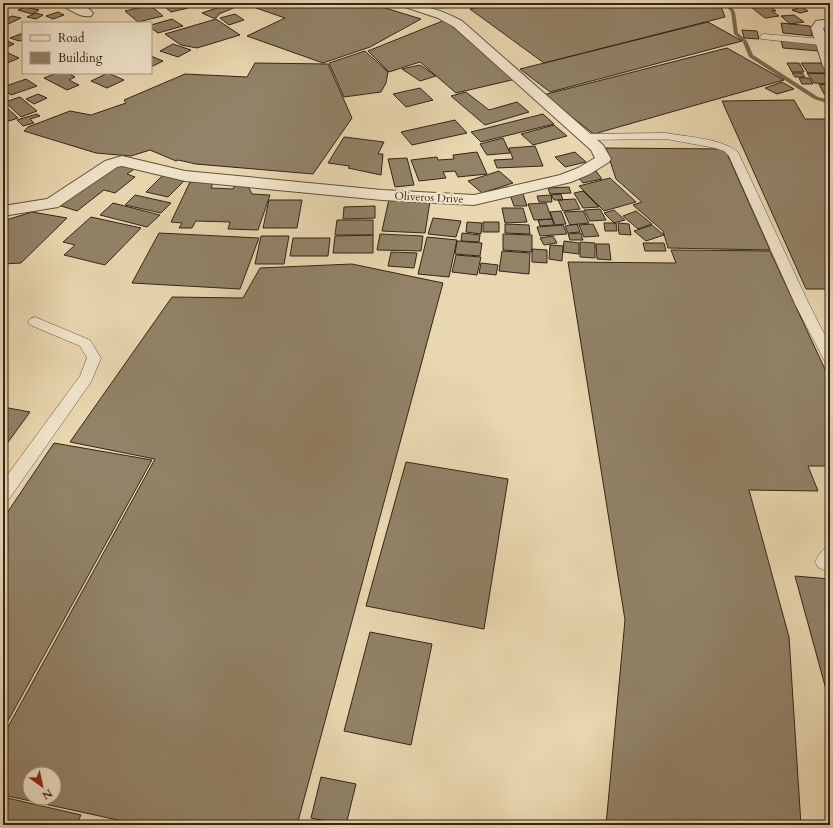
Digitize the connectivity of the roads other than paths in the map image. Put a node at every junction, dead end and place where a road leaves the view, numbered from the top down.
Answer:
1 (66, 3) edge
2 (403, 3) edge
3 (479, 4) dead end
4 (436, 7) edge
5 (87, 13) dead end
6 (830, 23) edge
7 (764, 37) dead end
8 (821, 42) junction
9 (830, 66) edge
10 (587, 138) junction
11 (4, 211) dead end
12 (35, 322) dead end
13 (829, 354) edge
14 (3, 494) edge

1 - 5 street
2 - 4 street, Oliveros Drive
3 - 4 lane
4 - 10 street, Oliveros Drive
6 - 8 street
7 - 8 lane
8 - 9 street
10 - 11 street, Oliveros Drive
10 - 13 lane
12 - 14 lane

